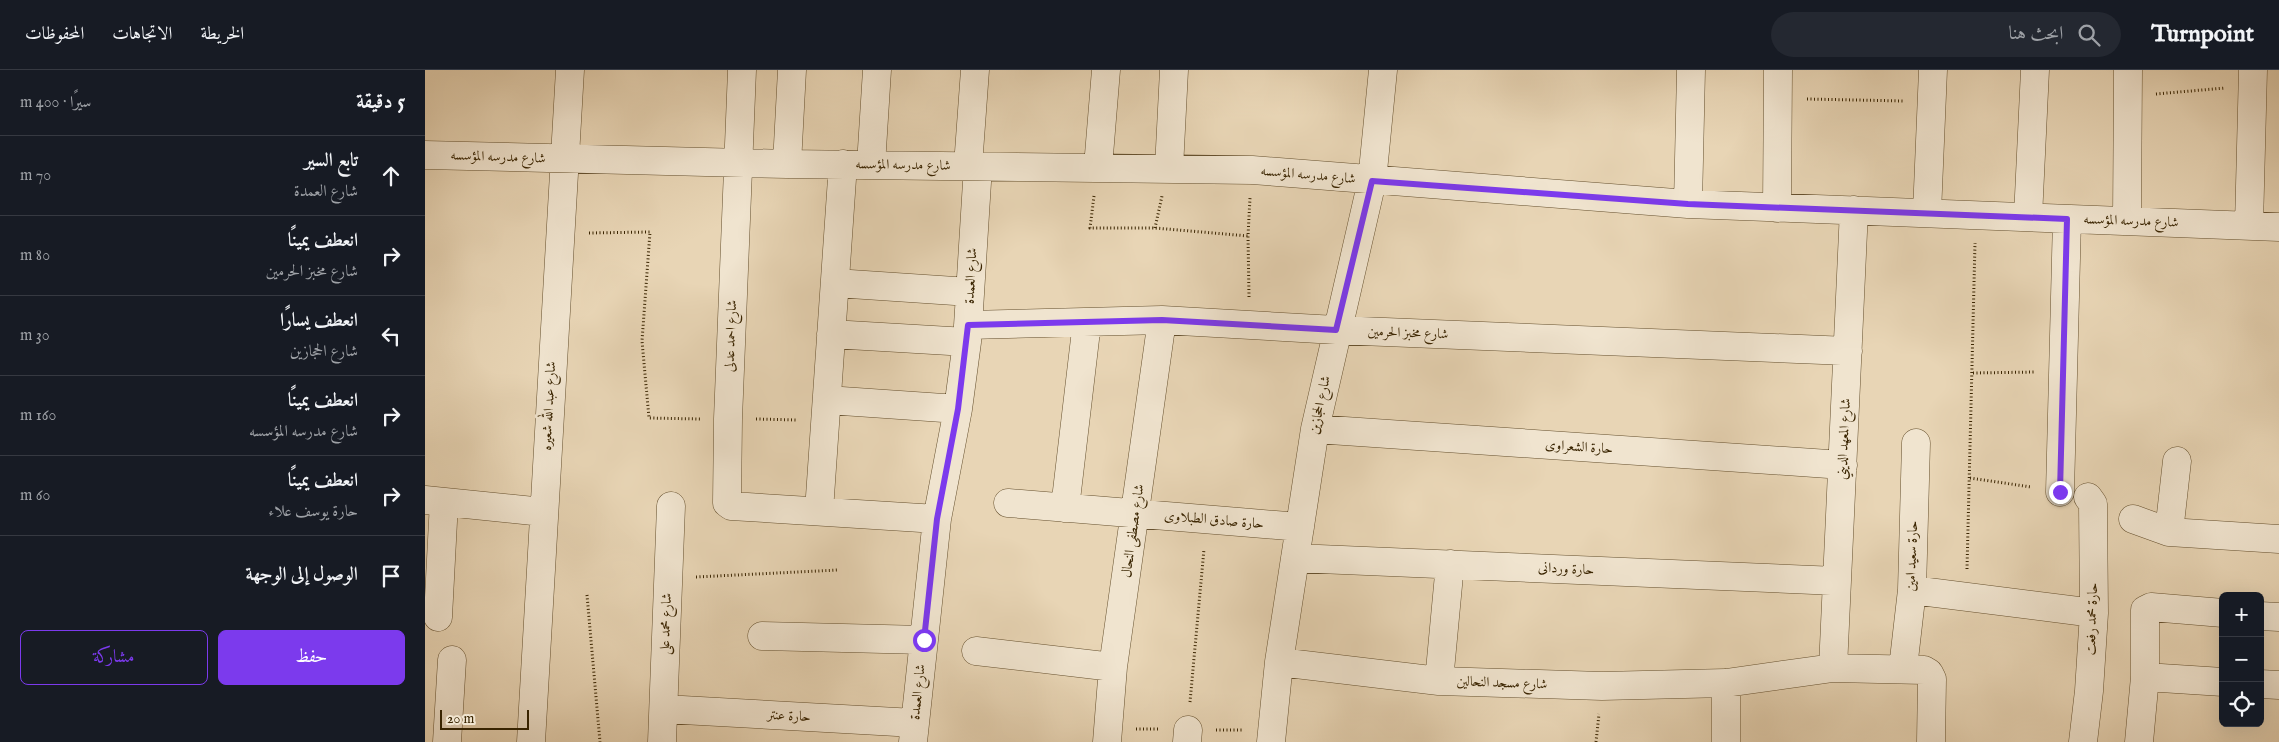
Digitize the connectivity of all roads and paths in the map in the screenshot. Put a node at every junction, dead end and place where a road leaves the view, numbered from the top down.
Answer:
1 (570, 70) edge
2 (742, 70) edge
3 (792, 70) edge
4 (877, 70) edge
5 (975, 70) edge
6 (1106, 70) edge
7 (1174, 70) edge
8 (1383, 70) edge
9 (1691, 70) edge
10 (1778, 70) edge
11 (1933, 70) edge
12 (2035, 70) edge
13 (2128, 70) edge
14 (2253, 78) edge
15 (2128, 97) junction
16 (1778, 99) junction
17 (1932, 102) junction
18 (425, 155) edge
19 (563, 160) junction
20 (737, 163) junction
21 (787, 164) junction
22 (843, 164) junction
23 (871, 165) junction
24 (973, 166) junction
25 (1098, 167) junction
26 (1169, 168) junction
27 (1252, 170) junction
28 (1372, 181) junction
29 (1688, 204) junction
30 (1777, 208) junction
31 (1854, 210) junction
32 (1927, 213) junction
33 (1976, 215) junction
34 (2028, 217) junction
35 (2067, 219) junction
36 (2127, 220) junction
37 (2249, 225) junction
38 (2279, 227) edge
39 (559, 234) junction
40 (1248, 236) junction
41 (835, 283) junction
42 (970, 292) junction
43 (1162, 320) junction
44 (1087, 322) junction
45 (1249, 323) junction
46 (1336, 330) junction
47 (967, 333) junction
48 (831, 334) junction
49 (1848, 351) junction
50 (2064, 371) junction
51 (1973, 373) junction
52 (827, 400) junction
53 (958, 409) junction
54 (649, 418) dead end
55 (1315, 429) junction
56 (1916, 443) dead end
57 (2177, 461) dead end
58 (1843, 465) junction
59 (2060, 492) dead end
60 (2088, 497) dead end
61 (435, 501) edge
62 (1008, 503) dead end
63 (671, 506) dead end
64 (1065, 508) junction
65 (819, 511) junction
66 (543, 512) junction
67 (1135, 513) junction
68 (937, 519) junction
69 (1206, 519) junction
70 (2133, 519) dead end
71 (1301, 527) junction
72 (2169, 532) junction
73 (2279, 539) edge
74 (1295, 558) junction
75 (1450, 564) junction
76 (433, 566) edge
77 (838, 570) dead end
78 (668, 578) junction
79 (1837, 581) junction
80 (1912, 590) junction
81 (587, 595) dead end
82 (1966, 596) junction
83 (2219, 612) edge
84 (2094, 613) junction
85 (2264, 616) edge
86 (438, 617) dead end
87 (2279, 617) edge
88 (762, 636) dead end
89 (924, 640) junction
90 (976, 651) dead end
91 (452, 660) dead end
92 (1279, 662) junction
93 (1113, 667) junction
94 (1833, 668) junction
95 (1903, 668) junction
96 (2145, 677) junction
97 (1439, 681) junction
98 (2219, 682) edge
99 (1726, 684) junction
100 (2264, 684) edge
101 (2279, 685) edge
102 (664, 709) junction
103 (914, 732) edge
104 (1108, 735) edge
105 (1187, 736) edge
106 (1272, 736) edge
107 (447, 742) edge
108 (531, 742) edge
109 (600, 742) edge
110 (662, 742) edge
111 (1726, 742) edge
112 (1931, 742) edge
113 (2083, 742) edge
114 (2139, 742) edge

1 - 19 street, شارع عبد الله شعيره
2 - 20 street, شارع احمد عدلى
3 - 21 street
4 - 23 street
5 - 24 street, شارع العمدة
6 - 25 street
7 - 26 street
8 - 28 street, شارع الحجازين
9 - 29 street
10 - 16 street
11 - 17 street
12 - 34 street
13 - 15 street
14 - 15 path
14 - 37 street
15 - 36 street
16 - 17 path
16 - 30 street
17 - 32 street
18 - 19 street, شارع مدرسه المؤسسه
19 - 20 street, شارع مدرسه المؤسسه
19 - 39 street, شارع عبد الله شعيره
20 - 21 street, شارع مدرسه المؤسسه
20 - 65 street, شارع احمد عدلى
21 - 22 street, شارع مدرسه المؤسسه
22 - 23 street, شارع مدرسه المؤسسه
22 - 41 street
23 - 24 street, شارع مدرسه المؤسسه
24 - 25 street, شارع مدرسه المؤسسه
24 - 42 street, شارع العمدة
25 - 26 street, شارع مدرسه المؤسسه
25 - 40 path
26 - 27 street, شارع مدرسه المؤسسه
27 - 28 street, شارع مدرسه المؤسسه
27 - 40 path
28 - 29 street, شارع مدرسه المؤسسه
28 - 46 street, شارع الحجازين
29 - 30 street, شارع مدرسه المؤسسه
30 - 31 street, شارع مدرسه المؤسسه
31 - 32 street, شارع مدرسه المؤسسه
31 - 49 street, شارع المعهد الديني
32 - 33 street, شارع مدرسه المؤسسه
33 - 34 street, شارع مدرسه المؤسسه
33 - 51 path
34 - 35 street, شارع مدرسه المؤسسه
35 - 36 street, شارع مدرسه المؤسسه
35 - 50 street
36 - 37 street, شارع مدرسه المؤسسه
37 - 38 street, شارع مدرسه المؤسسه
39 - 54 path
39 - 66 street, شارع عبد الله شعيره
40 - 45 path
41 - 42 street
41 - 48 street
42 - 47 street, شارع العمدة
43 - 44 street, شارع مخبز الحرمين
43 - 45 street, شارع مخبز الحرمين
43 - 67 street, شارع مصطفى النحال
44 - 47 street, شارع مخبز الحرمين
44 - 64 street
45 - 46 street, شارع مخبز الحرمين
46 - 49 street, شارع مخبز الحرمين
46 - 55 street, شارع الحجازين
47 - 48 street, شارع مخبز الحرمين
47 - 53 street, شارع العمدة
48 - 52 street
49 - 58 street, شارع المعهد الديني
50 - 51 path
50 - 59 street
51 - 82 path
52 - 53 street
52 - 65 street
53 - 68 street, شارع العمدة
55 - 58 street, حارة الشعراوى
55 - 71 street, شارع الحجازين
56 - 80 street, حارة سعيد امين
57 - 72 street
58 - 79 street, شارع المعهد الديني
60 - 84 street, حارة محمد رفعت
61 - 66 street
61 - 76 street
62 - 64 street, حارة صادق الطبلاوى
63 - 78 street, شارع محمد على
64 - 67 street, حارة صادق الطبلاوى
65 - 68 street
66 - 108 street, شارع عبد الله شعيره
67 - 69 street, حارة صادق الطبلاوى
67 - 93 street, شارع مصطفى النحال
68 - 89 street, شارع العمدة
69 - 71 street, حارة صادق الطبلاوى
69 - 105 path
70 - 72 street
71 - 74 street, شارع الحجازين
72 - 73 street
74 - 75 street, حارة وردانى
74 - 92 street, شارع الحجازين
75 - 79 street, حارة وردانى
75 - 97 street
76 - 86 street
77 - 78 path
78 - 102 street, شارع محمد على
79 - 94 street, شارع المعهد الديني
80 - 82 street
80 - 95 street, حارة سعيد امين
81 - 109 path
82 - 84 street
83 - 96 street
84 - 113 street, حارة محمد رفعت
85 - 87 street
88 - 89 street
89 - 103 street, شارع العمدة
90 - 93 street
91 - 107 street
92 - 97 street, شارع مسجد النحالين
92 - 106 street, شارع الحجازين
93 - 104 street, شارع مصطفى النحال
94 - 95 street, شارع مسجد النحالين
94 - 99 street, شارع مسجد النحالين
95 - 112 street, شارع مسجد النحالين
96 - 98 street
96 - 114 street
97 - 99 street, شارع مسجد النحالين
99 - 111 street
100 - 101 street
102 - 103 street, حارة عنتر
102 - 110 street, شارع محمد على
104 - 105 path
105 - 106 path

